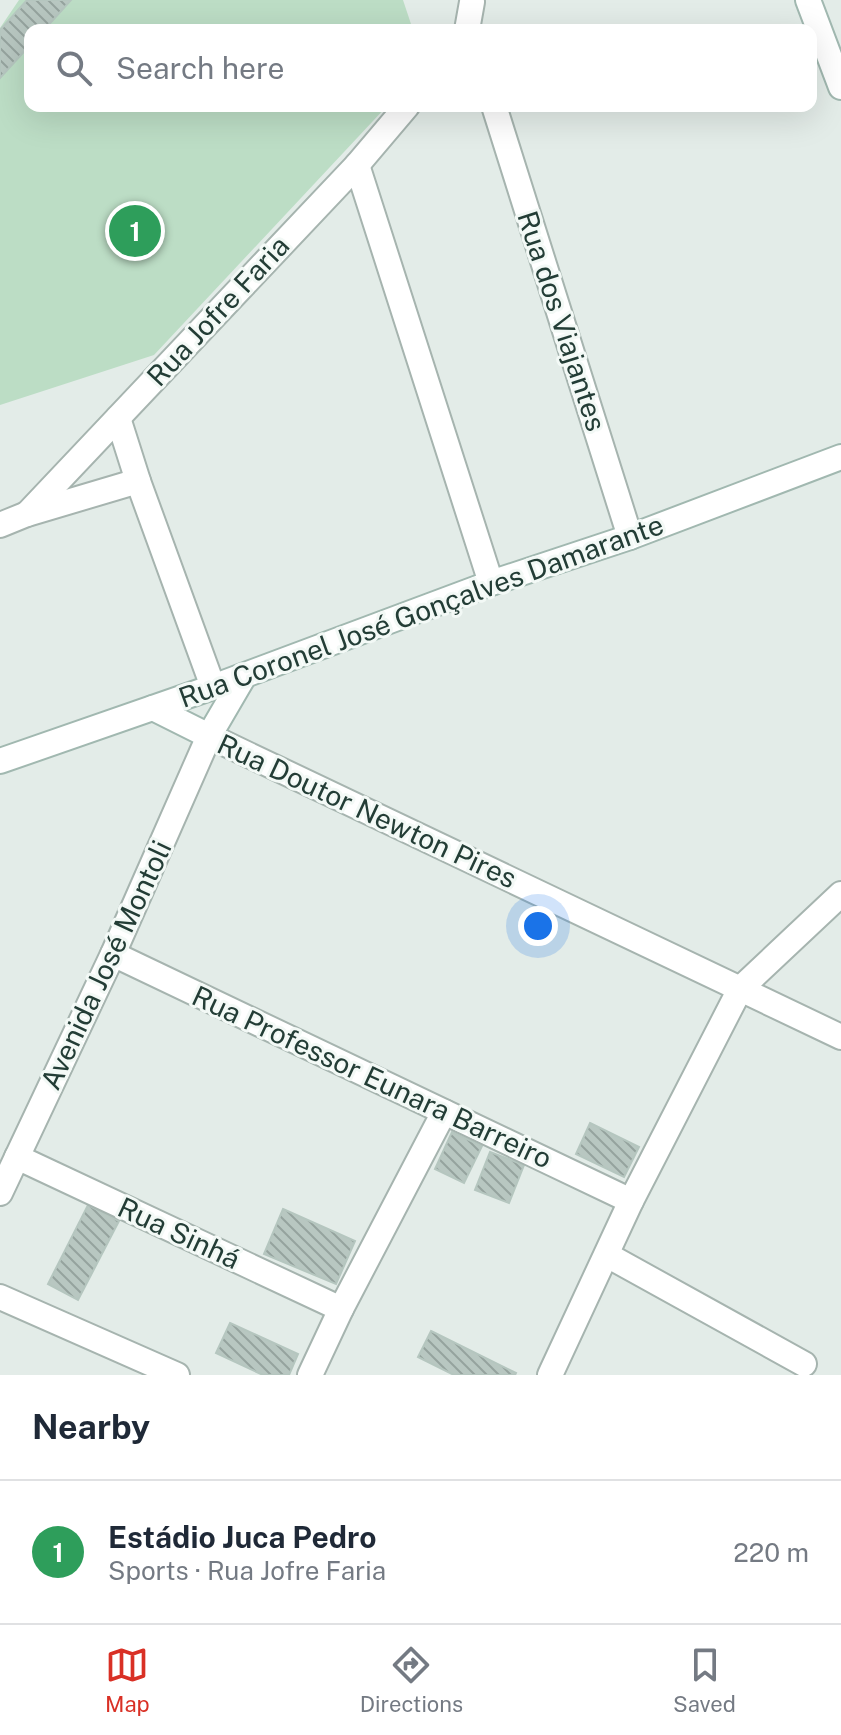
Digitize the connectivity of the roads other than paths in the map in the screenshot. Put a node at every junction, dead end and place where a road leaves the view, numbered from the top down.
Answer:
1 (808, 0) edge
2 (472, 1) edge
3 (468, 24) edge
4 (841, 87) edge
5 (402, 112) edge
6 (496, 112) edge
7 (357, 165) junction
8 (118, 418) junction
9 (841, 457) edge
10 (138, 481) junction
11 (27, 514) junction
12 (0, 525) edge
13 (630, 537) junction
14 (491, 583) junction
15 (244, 676) junction
16 (213, 687) junction
17 (153, 708) junction
18 (209, 736) junction
19 (0, 761) edge
20 (841, 894) edge
21 (113, 954) junction
22 (740, 989) junction
23 (841, 1037) edge
24 (444, 1112) junction
25 (17, 1157) junction
26 (0, 1193) edge
27 (631, 1201) junction
28 (607, 1255) junction
29 (0, 1297) edge
30 (341, 1309) junction
31 (804, 1364) dead end
32 (177, 1375) edge
33 (310, 1375) edge
34 (550, 1375) edge

1 - 4 street
2 - 3 street
5 - 7 street, Rua Jofre Faria
6 - 13 street, Rua dos Viajantes
7 - 8 street, Rua Jofre Faria
7 - 14 street
8 - 10 street
8 - 11 street, Rua Jofre Faria
9 - 13 street, Rua Coronel José Gonçalves Damarante
10 - 11 street
10 - 16 street
11 - 12 street
13 - 14 street, Rua Coronel José Gonçalves Damarante
14 - 15 street, Rua Coronel José Gonçalves Damarante
15 - 16 street, Rua Coronel José Gonçalves Damarante
15 - 18 street, Avenida José Montoli
16 - 17 street, Rua Coronel José Gonçalves Damarante
17 - 18 street, Rua Doutor Newton Pires
17 - 19 street, Rua Coronel José Gonçalves Damarante
18 - 21 street, Avenida José Montoli
18 - 22 street, Rua Doutor Newton Pires
20 - 22 street
21 - 24 street, Rua Professor Eunara Barreiro
21 - 25 street, Avenida José Montoli
22 - 23 street, Rua Doutor Newton Pires
22 - 27 street
24 - 27 street, Rua Professor Eunara Barreiro
24 - 30 street
25 - 26 street, Avenida José Montoli
25 - 30 street, Rua Sinhá
27 - 28 street
28 - 31 street
28 - 34 street
29 - 32 street
30 - 33 street

